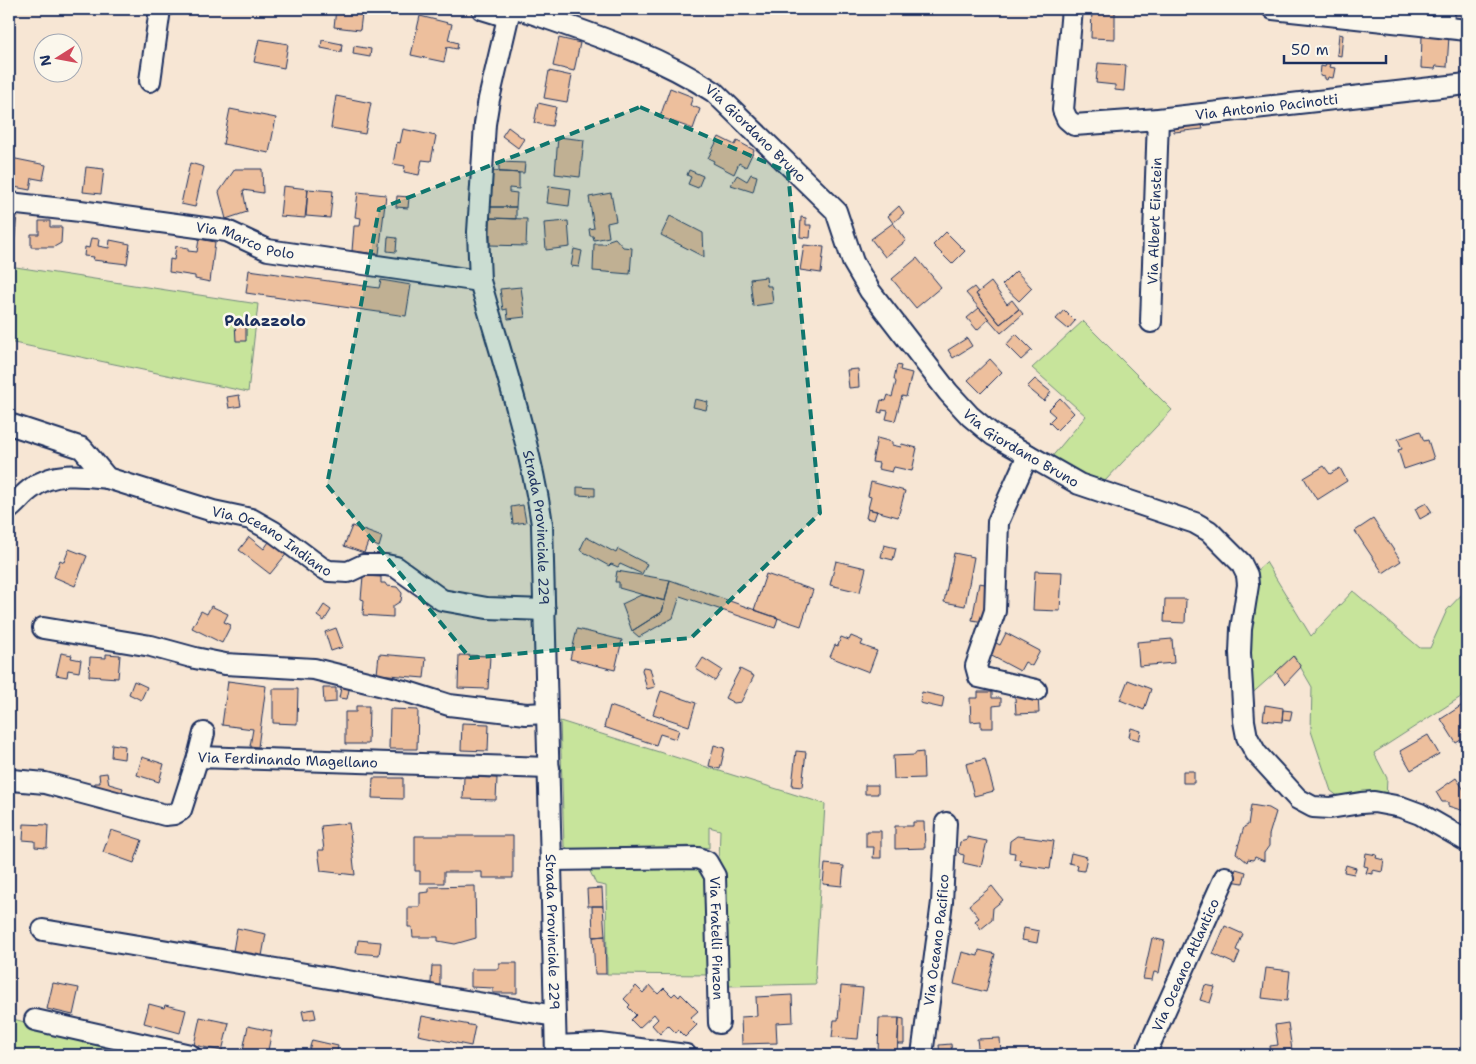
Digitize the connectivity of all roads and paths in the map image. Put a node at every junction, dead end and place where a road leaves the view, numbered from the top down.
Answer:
1 (160, 9) edge
2 (482, 9) edge
3 (1072, 9) edge
4 (1273, 9) edge
5 (512, 12) edge
6 (1388, 15) edge
7 (1444, 18) edge
8 (1467, 30) edge
9 (150, 81) dead end
10 (1467, 84) edge
11 (1158, 119) junction
12 (9, 203) edge
13 (480, 281) junction
14 (1150, 322) dead end
15 (9, 424) edge
16 (1028, 454) junction
17 (107, 478) junction
18 (9, 509) edge
19 (545, 610) junction
20 (43, 628) dead end
21 (1036, 690) dead end
22 (548, 713) junction
23 (204, 733) dead end
24 (198, 757) junction
25 (549, 768) junction
26 (12, 780) dead end
27 (946, 823) dead end
28 (1467, 841) edge
29 (552, 860) junction
30 (1225, 877) dead end
31 (43, 930) dead end
32 (556, 1016) junction
33 (35, 1020) dead end
34 (719, 1023) dead end
35 (556, 1050) edge
36 (190, 1055) edge
37 (686, 1055) edge
38 (922, 1055) edge
39 (1147, 1055) edge

1 - 9 street
2 - 5 street, Via Giordano Bruno
3 - 11 street, Via Antonio Pacinotti
4 - 6 street
5 - 13 street, Strada Provinciale 229
5 - 16 street, Via Giordano Bruno
6 - 7 street
7 - 8 street
10 - 11 street, Via Antonio Pacinotti
11 - 14 street, Via Albert Einstein
12 - 13 street, Via Marco Polo
13 - 19 street, Strada Provinciale 229
15 - 17 street
16 - 21 street
16 - 28 street, Via Giordano Bruno
17 - 18 street, Via Oceano Indiano
17 - 19 street, Via Oceano Indiano
19 - 22 street, Strada Provinciale 229
20 - 22 street
22 - 25 street, Strada Provinciale 229
23 - 24 street
24 - 25 street, Via Ferdinando Magellano
24 - 26 street, Via Ferdinando Magellano
25 - 29 street, Strada Provinciale 229
27 - 38 street, Via Oceano Pacifico
29 - 32 street, Strada Provinciale 229
29 - 34 street, Via Fratelli Pinzon
30 - 39 street, Via Oceano Atlantico
31 - 32 street
32 - 35 street, Strada Provinciale 229
33 - 36 street
35 - 37 street

